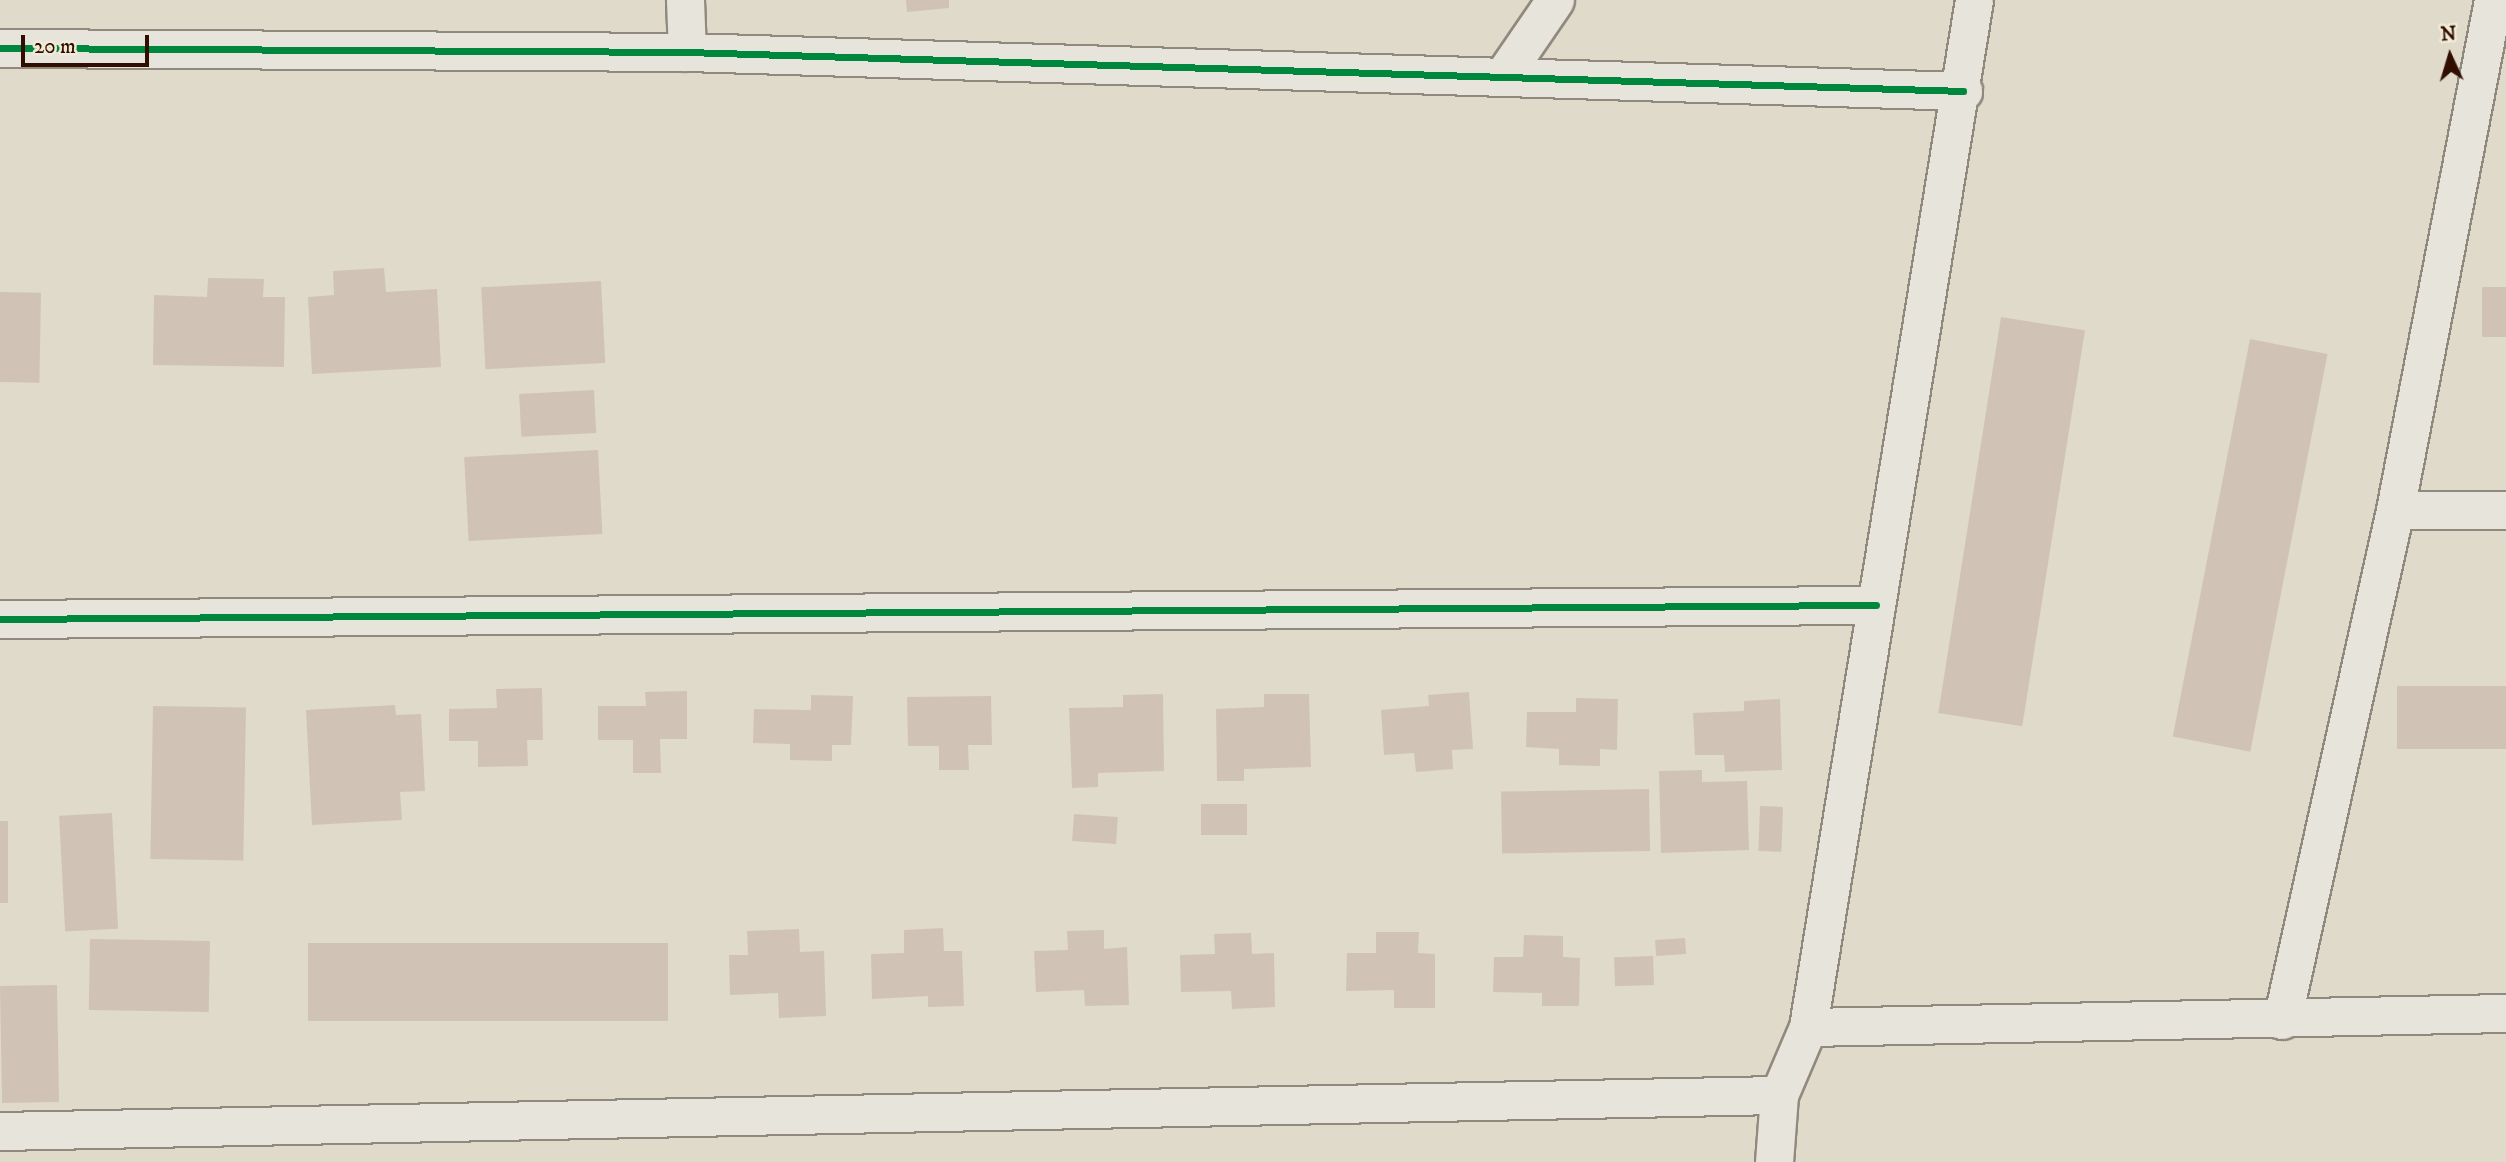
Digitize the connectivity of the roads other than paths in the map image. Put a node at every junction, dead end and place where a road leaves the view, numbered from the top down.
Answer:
1 (685, 0) edge
2 (1555, 0) edge
3 (1974, 0) edge
4 (2493, 0) edge
5 (2495, 44) edge
6 (0, 48) edge
7 (687, 52) junction
8 (1503, 76) junction
9 (1963, 91) junction
10 (2395, 510) junction
11 (2506, 510) edge
12 (1876, 605) junction
13 (0, 619) edge
14 (2506, 1013) edge
15 (2282, 1020) junction
16 (1808, 1027) junction
17 (1779, 1095) junction
18 (0, 1131) edge
19 (1774, 1162) edge

1 - 7 street
2 - 8 street
3 - 9 street
4 - 5 street
5 - 10 street
6 - 7 street
7 - 8 street
8 - 9 street
9 - 12 street
10 - 11 street
10 - 15 street
12 - 13 street
12 - 16 street
14 - 15 street
15 - 16 street
16 - 17 street
17 - 18 street
17 - 19 street

